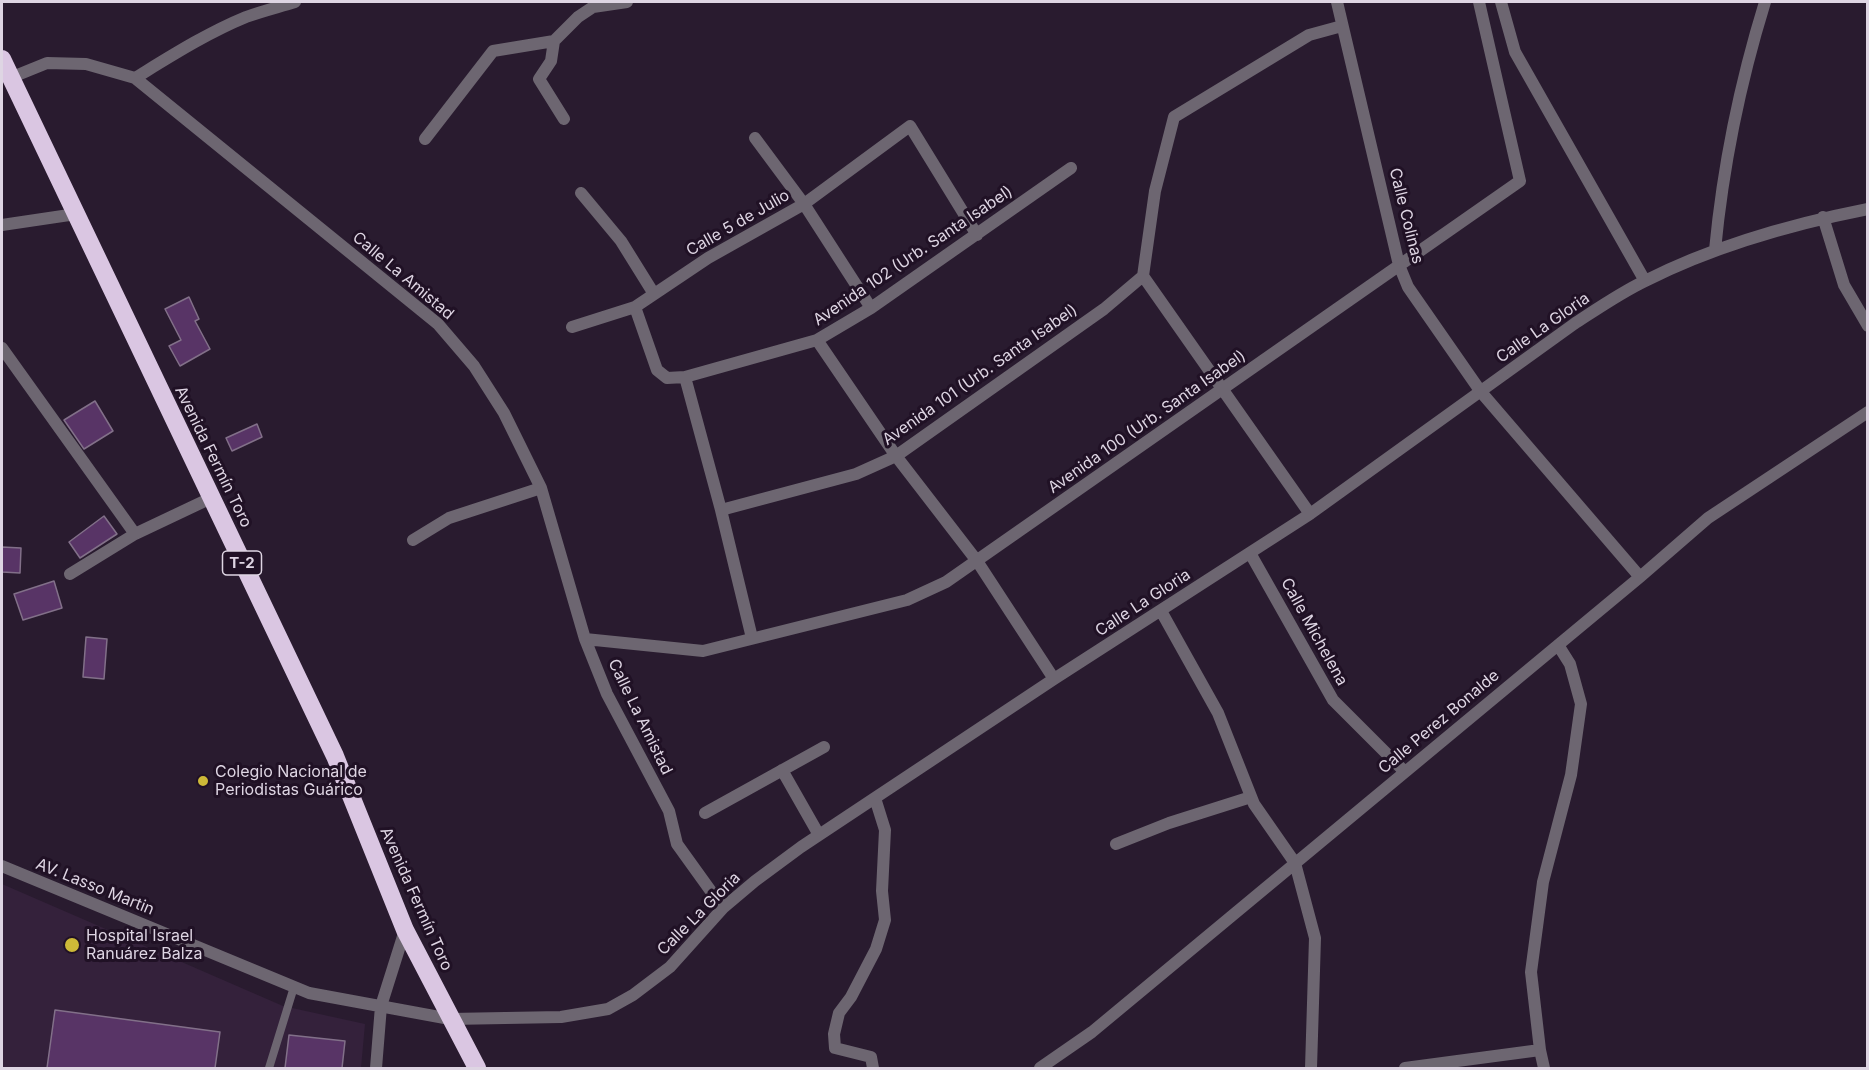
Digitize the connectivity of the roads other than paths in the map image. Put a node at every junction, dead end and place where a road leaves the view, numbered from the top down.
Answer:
1 (295, 2) edge
2 (627, 2) edge
3 (1337, 2) edge
4 (1479, 2) edge
5 (1501, 2) edge
6 (1765, 2) edge
7 (593, 4) edge
8 (1342, 26) junction
9 (554, 41) junction
10 (2, 59) edge
11 (10, 78) junction
12 (135, 78) junction
13 (564, 119) dead end
14 (755, 138) dead end
15 (425, 139) dead end
16 (1071, 168) dead end
17 (581, 194) dead end
18 (804, 204) junction
19 (1868, 209) edge
20 (76, 214) junction
21 (1823, 218) junction
22 (2, 225) edge
23 (977, 235) junction
24 (1715, 250) junction
25 (1399, 265) junction
26 (1143, 276) junction
27 (1645, 281) junction
28 (654, 294) junction
29 (635, 307) junction
30 (871, 308) junction
31 (1868, 326) edge
32 (572, 327) dead end
33 (817, 340) junction
34 (2, 348) edge
35 (686, 377) junction
36 (1222, 389) junction
37 (1481, 392) junction
38 (1868, 412) edge
39 (896, 456) junction
40 (541, 488) junction
41 (211, 498) junction
42 (721, 510) junction
43 (1310, 514) junction
44 (135, 534) junction
45 (413, 540) dead end
46 (1250, 553) junction
47 (977, 561) junction
48 (70, 574) dead end
49 (1640, 578) junction
50 (1161, 611) junction
51 (752, 638) junction
52 (585, 639) junction
53 (1558, 645) junction
54 (1054, 679) junction
55 (825, 747) dead end
56 (782, 770) junction
57 (1406, 772) junction
58 (1251, 797) junction
59 (875, 798) junction
60 (705, 813) dead end
61 (819, 835) junction
62 (1116, 844) dead end
63 (1295, 863) junction
64 (2, 866) edge
65 (723, 908) junction
66 (405, 930) junction
67 (294, 987) junction
68 (381, 1006) junction
69 (450, 1019) junction
70 (1540, 1050) junction
71 (269, 1068) edge
72 (376, 1068) edge
73 (477, 1068) edge
74 (873, 1068) edge
75 (1040, 1068) edge
76 (1311, 1068) edge
77 (1405, 1068) edge
78 (1544, 1068) edge

1 - 12 street
2 - 7 street
3 - 8 street, Calle Colinas
4 - 25 street, Avenida 100 (Urb. Santa Isabel)
5 - 27 street
6 - 24 street
7 - 9 street
8 - 25 street, Calle Colinas
8 - 26 street
9 - 13 street
9 - 15 street
10 - 11 highway, Avenida Fermín Toro / T-2
11 - 12 street, Calle La Amistad
11 - 20 highway, Avenida Fermín Toro / T-2
12 - 40 street, Calle La Amistad
14 - 18 street
16 - 23 street, Avenida 102 (Urb. Santa Isabel)
17 - 28 street
18 - 23 street, Calle 5 de Julio
18 - 28 street, Calle 5 de Julio
18 - 30 street
19 - 21 street, Calle La Gloria
20 - 22 street
20 - 41 highway, Avenida Fermín Toro / T-2
21 - 24 street, Calle La Gloria
21 - 31 street
23 - 30 street, Avenida 102 (Urb. Santa Isabel)
24 - 27 street, Calle La Gloria
25 - 36 street, Avenida 100 (Urb. Santa Isabel)
25 - 37 street, Calle Colinas
26 - 36 street
26 - 39 street, Avenida 101 (Urb. Santa Isabel)
27 - 37 street, Calle La Gloria
28 - 29 street, Calle 5 de Julio
29 - 32 street, Calle 5 de Julio
29 - 35 street, Avenida 102 (Urb. Santa Isabel)
30 - 33 street, Avenida 102 (Urb. Santa Isabel)
33 - 35 street, Avenida 102 (Urb. Santa Isabel)
33 - 39 street
34 - 44 street
35 - 42 street
36 - 43 street
36 - 47 street, Avenida 100 (Urb. Santa Isabel)
37 - 43 street, Calle La Gloria
37 - 49 street, Calle Colinas
38 - 49 street, Calle Perez Bonalde
39 - 42 street, Avenida 101 (Urb. Santa Isabel)
39 - 47 street
40 - 45 street
40 - 52 street, Calle La Amistad
41 - 44 street
41 - 66 highway, Avenida Fermín Toro / T-2
42 - 51 street
43 - 46 street, Calle La Gloria
44 - 48 street
46 - 50 street, Calle La Gloria
46 - 57 street, Calle Michelena
47 - 51 street, Avenida 100 (Urb. Santa Isabel)
47 - 54 street
49 - 53 street, Calle Perez Bonalde
50 - 54 street, Calle La Gloria
50 - 58 street
51 - 52 street, Avenida 100 (Urb. Santa Isabel)
52 - 65 street, Calle La Amistad
53 - 57 street, Calle Perez Bonalde
53 - 70 street
54 - 59 street, Calle La Gloria
55 - 56 street
56 - 60 street
56 - 61 street
57 - 63 street, Calle Perez Bonalde
58 - 62 street
58 - 63 street
59 - 61 street, Calle La Gloria
59 - 74 street
61 - 65 street, Calle La Gloria
63 - 75 street, Calle Perez Bonalde
63 - 76 street
64 - 67 street, AV. Lasso Martin
65 - 69 street, Calle La Gloria
66 - 68 street
66 - 69 highway, Avenida Fermín Toro / T-2
67 - 68 street, AV. Lasso Martin
67 - 71 lane
68 - 69 street, AV. Lasso Martin
68 - 72 street
69 - 73 highway, Avenida Fermín Toro / T-2
70 - 77 street
70 - 78 street

